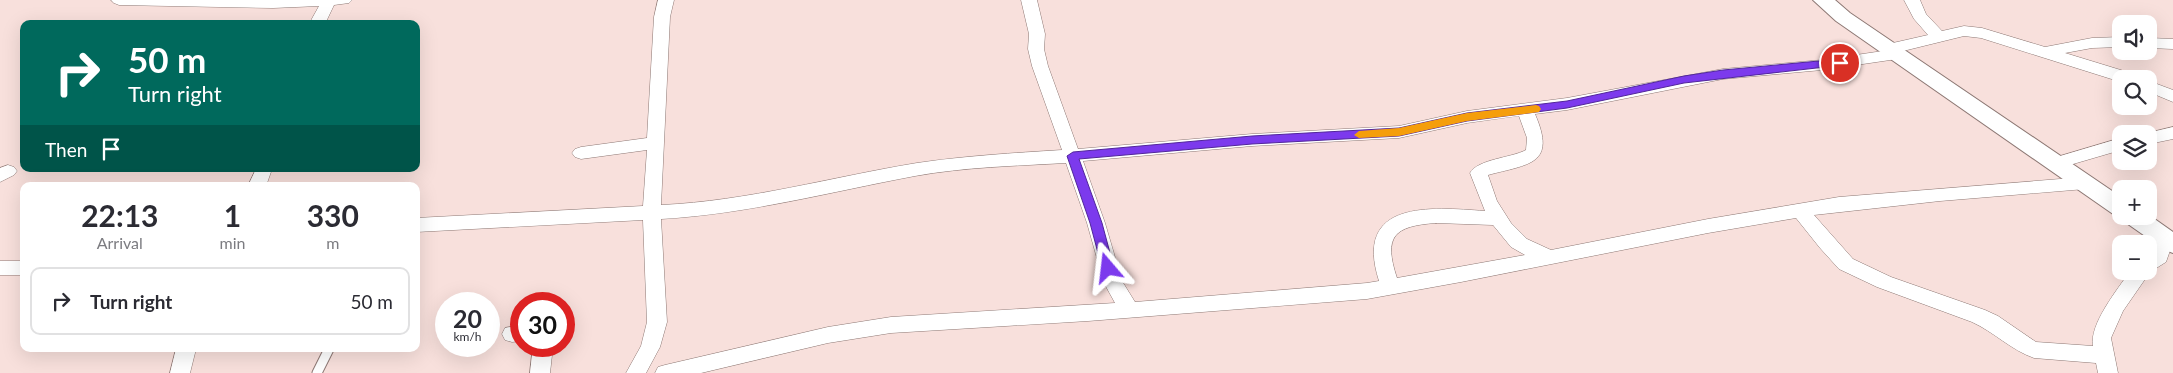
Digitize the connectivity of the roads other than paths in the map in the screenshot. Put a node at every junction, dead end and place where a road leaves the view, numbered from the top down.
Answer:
1 (119, 0) edge
2 (334, 0) edge
3 (666, 0) edge
4 (1029, 0) edge
5 (1823, 0) edge
6 (1912, 0) edge
7 (320, 20) edge
8 (1938, 36) junction
9 (2112, 42) edge
10 (2157, 43) edge
11 (2173, 44) edge
12 (1894, 51) junction
13 (2043, 52) junction
14 (2112, 73) edge
15 (2157, 89) edge
16 (2173, 96) edge
17 (1525, 110) junction
18 (2173, 133) edge
19 (2157, 136) edge
20 (655, 143) junction
21 (2112, 147) edge
22 (580, 153) dead end
23 (1073, 156) junction
24 (2056, 163) junction
25 (2085, 183) junction
26 (2112, 202) edge
27 (1801, 210) junction
28 (652, 213) junction
29 (1499, 219) junction
30 (420, 225) edge
31 (2146, 225) edge
32 (2169, 241) edge
33 (1549, 257) junction
34 (2157, 259) edge
35 (0, 268) edge
36 (20, 268) edge
37 (2134, 280) edge
38 (1390, 287) junction
39 (1129, 309) junction
40 (185, 352) edge
41 (327, 352) edge
42 (542, 357) edge
43 (2106, 364) edge
44 (180, 373) edge
45 (316, 373) edge
46 (540, 373) edge
47 (636, 373) edge
48 (665, 373) edge

1 - 2 street
2 - 7 street
3 - 20 street
4 - 23 street
5 - 12 street
6 - 8 street
8 - 12 street
8 - 13 street
9 - 13 street
10 - 11 street
12 - 17 street
12 - 24 street
13 - 14 street
15 - 16 street
17 - 23 street
17 - 29 street
18 - 19 street
20 - 22 street
20 - 28 street
21 - 24 street
23 - 28 street
23 - 39 street
24 - 25 street
25 - 26 street
25 - 27 street
27 - 33 street
27 - 43 street
28 - 30 street
28 - 47 street
29 - 33 street
29 - 38 street
31 - 32 street
32 - 34 street
33 - 38 street
35 - 36 street
37 - 43 street
38 - 39 street
39 - 48 street
40 - 44 street
41 - 45 lane
42 - 46 street

